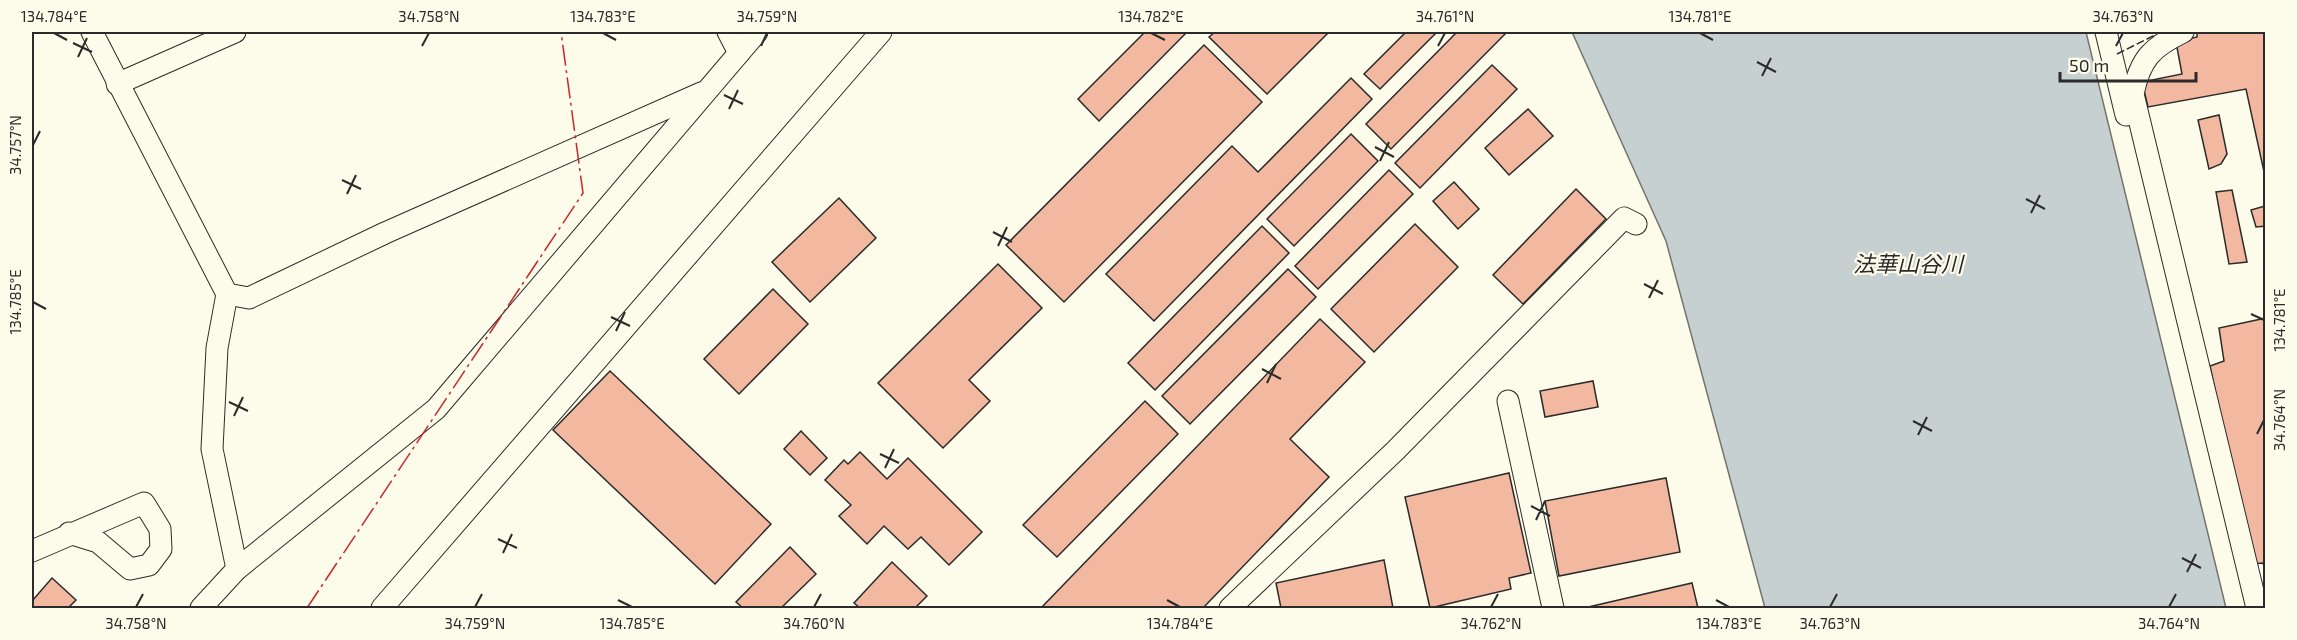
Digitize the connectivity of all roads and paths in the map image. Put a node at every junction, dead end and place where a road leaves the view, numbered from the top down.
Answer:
1 (92, 32) edge
2 (235, 32) edge
3 (728, 32) edge
4 (757, 32) edge
5 (881, 32) edge
6 (2106, 32) edge
7 (2183, 32) edge
8 (739, 53) junction
9 (117, 84) junction
10 (708, 90) junction
11 (1636, 224) dead end
12 (227, 294) junction
13 (1508, 401) dead end
14 (69, 533) junction
15 (32, 551) edge
16 (237, 569) junction
17 (201, 609) edge
18 (382, 609) edge
19 (1230, 609) edge
20 (1553, 609) edge
21 (2243, 609) edge
22 (2257, 609) edge

1 - 9 street
2 - 9 street
3 - 8 street
4 - 8 street
5 - 18 street
6 - 21 street
7 - 22 street
8 - 10 street
9 - 12 street
10 - 12 street
10 - 16 street
11 - 19 street
12 - 16 street
13 - 20 street
14 - 14 street
14 - 15 street
16 - 17 street

